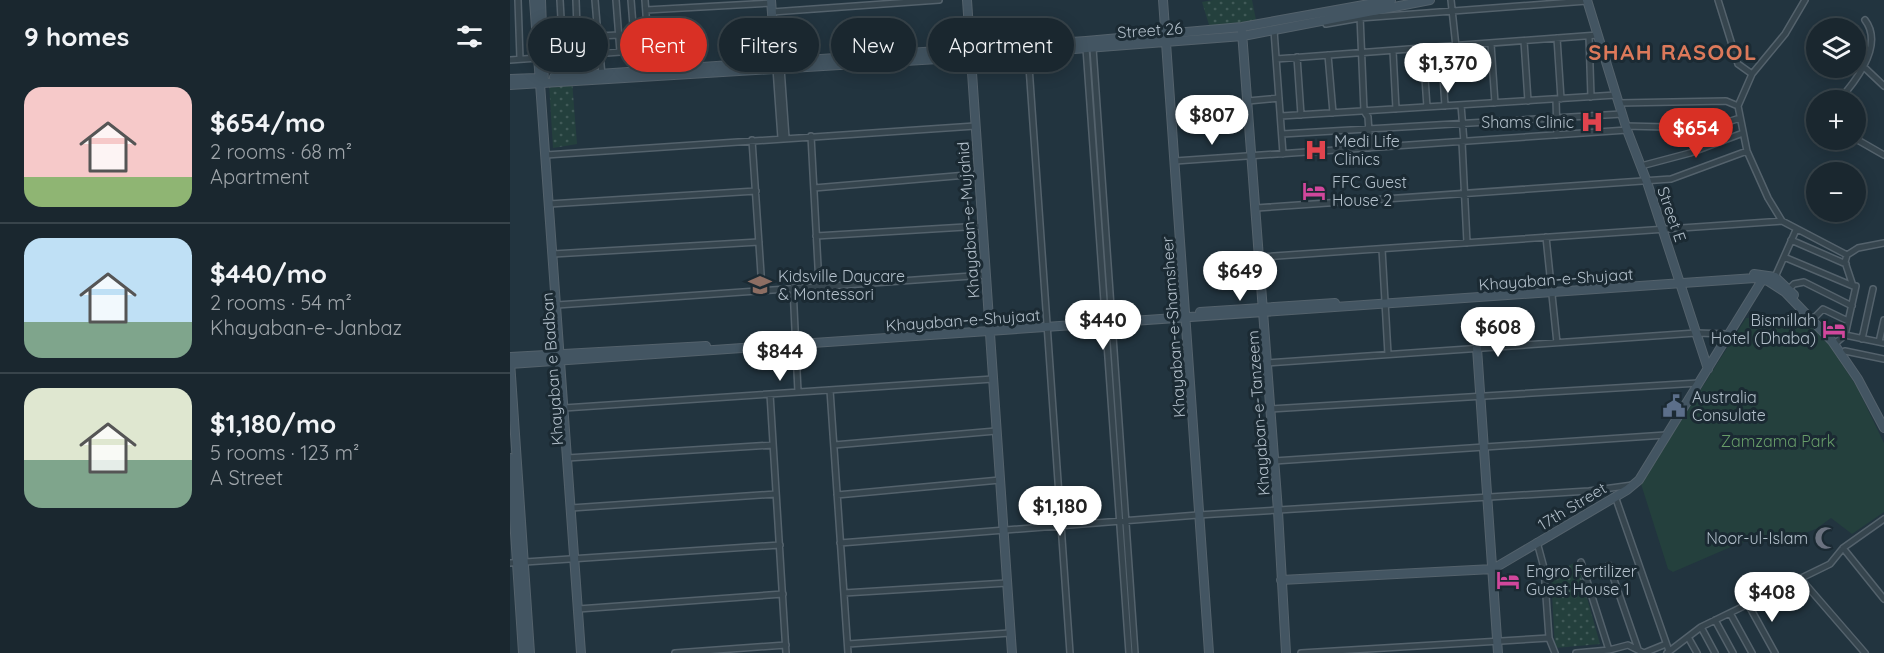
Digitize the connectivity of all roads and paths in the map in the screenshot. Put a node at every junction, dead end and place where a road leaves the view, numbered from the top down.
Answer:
1 (518, 0) edge
2 (534, 0) edge
3 (541, 0) edge
4 (560, 0) edge
5 (576, 0) edge
6 (595, 0) edge
7 (616, 0) edge
8 (631, 0) edge
9 (645, 0) edge
10 (671, 0) edge
11 (939, 0) edge
12 (967, 0) edge
13 (1163, 0) edge
14 (1391, 0) edge
15 (1430, 0) edge
16 (1451, 0) edge
17 (1718, 0) edge
18 (1805, 0) edge
19 (773, 1) edge
20 (1587, 1) edge
21 (671, 8) junction
22 (1359, 9) edge
23 (645, 10) junction
24 (775, 11) junction
25 (1452, 12) junction
26 (536, 18) edge
27 (541, 18) edge
28 (561, 18) edge
29 (577, 18) edge
30 (632, 18) edge
31 (646, 18) edge
32 (775, 18) edge
33 (968, 18) edge
34 (1866, 22) edge
35 (1274, 31) junction
36 (1242, 32) junction
37 (1167, 34) junction
38 (619, 35) junction
39 (1598, 35) junction
40 (1589, 36) junction
41 (1557, 38) junction
42 (1524, 41) junction
43 (1074, 43) edge
44 (1167, 43) junction
45 (1491, 44) junction
46 (1456, 46) junction
47 (1074, 48) edge
48 (1090, 48) junction
49 (1441, 48) junction
50 (1423, 49) junction
51 (1393, 51) junction
52 (620, 52) joint
53 (608, 53) edge
54 (1361, 53) junction
55 (928, 55) edge
56 (1328, 55) junction
57 (1297, 57) junction
58 (1276, 58) junction
59 (520, 59) junction
60 (528, 59) edge
61 (510, 60) edge
62 (819, 62) edge
63 (719, 69) edge
64 (1866, 69) joint
65 (541, 72) edge
66 (602, 72) edge
67 (634, 72) edge
68 (779, 72) edge
69 (971, 72) edge
70 (1029, 72) edge
71 (1752, 74) junction
72 (602, 76) junction
73 (1858, 78) edge
74 (510, 79) edge
75 (542, 80) junction
76 (510, 85) edge
77 (1884, 86) edge
78 (1848, 90) edge
79 (1591, 97) junction
80 (1279, 98) junction
81 (1559, 99) junction
82 (1617, 99) junction
83 (1248, 101) junction
84 (1528, 101) junction
85 (1495, 103) junction
86 (1461, 105) junction
87 (1445, 106) junction
88 (1738, 106) junction
89 (1427, 107) junction
90 (1396, 109) junction
91 (1364, 111) junction
92 (1333, 113) junction
93 (1622, 114) junction
94 (1301, 115) junction
95 (1281, 116) junction
96 (1556, 117) junction
97 (1740, 118) junction
98 (1463, 123) junction
99 (975, 126) junction
100 (1626, 128) junction
101 (1369, 129) junction
102 (1743, 133) junction
103 (1282, 134) junction
104 (1557, 135) junction
105 (811, 136) junction
106 (784, 138) junction
107 (752, 140) junction
108 (1463, 142) junction
109 (1866, 145) edge
110 (1370, 148) junction
111 (1747, 151) junction
112 (1252, 154) junction
113 (1284, 154) junction
114 (547, 155) junction
115 (1884, 155) edge
116 (1175, 161) junction
117 (1641, 166) junction
118 (979, 174) junction
119 (1647, 182) junction
120 (814, 188) junction
121 (756, 191) junction
122 (1465, 192) junction
123 (551, 204) junction
124 (1256, 208) junction
125 (1782, 221) junction
126 (982, 226) junction
127 (1796, 230) junction
128 (1664, 231) junction
129 (816, 236) junction
130 (1546, 237) junction
131 (1791, 240) junction
132 (759, 242) junction
133 (1467, 243) junction
134 (1884, 243) edge
135 (1382, 249) junction
136 (555, 254) junction
137 (1847, 255) junction
138 (1260, 257) junction
139 (1784, 257) junction
140 (1846, 264) junction
141 (986, 275) junction
142 (1764, 277) junction
143 (1775, 277) junction
144 (1681, 281) junction
145 (819, 285) junction
146 (1853, 286) junction
147 (793, 287) junction
148 (762, 289) junction
149 (1789, 289) junction
150 (1873, 289) dead end
151 (1552, 291) junction
152 (1386, 302) junction
153 (559, 304) junction
154 (1852, 306) junction
155 (1264, 310) junction
156 (1186, 316) junction
157 (1815, 318) junction
158 (1884, 320) edge
159 (1110, 321) junction
160 (1848, 321) junction
161 (1045, 325) junction
162 (989, 329) junction
163 (1696, 333) junction
164 (1729, 334) junction
165 (1845, 335) junction
166 (1862, 339) junction
167 (1837, 342) junction
168 (1882, 342) edge
169 (795, 343) junction
170 (1557, 343) junction
171 (1477, 348) junction
172 (1845, 351) junction
173 (1388, 354) junction
174 (510, 357) edge
175 (563, 358) junction
176 (1884, 359) edge
177 (1267, 363) junction
178 (510, 364) edge
179 (1708, 369) junction
180 (993, 379) junction
181 (1699, 383) junction
182 (830, 390) junction
183 (798, 392) junction
184 (770, 394) junction
185 (1481, 397) junction
186 (566, 407) junction
187 (1270, 409) junction
188 (1884, 425) edge
189 (996, 431) junction
190 (1666, 435) junction
191 (773, 445) junction
192 (834, 445) junction
193 (1485, 448) junction
194 (510, 458) edge
195 (569, 458) junction
196 (1274, 461) junction
197 (1000, 480) junction
198 (1634, 485) junction
199 (776, 494) junction
200 (837, 495) junction
201 (1615, 496) junction
202 (1488, 498) junction
203 (573, 508) junction
204 (1278, 511) junction
205 (1198, 515) junction
206 (1884, 519) edge
207 (1122, 521) junction
208 (1060, 526) junction
209 (1003, 530) junction
210 (1537, 542) junction
211 (840, 543) junction
212 (780, 544) junction
213 (1843, 548) junction
214 (577, 559) junction
215 (1581, 562) dead end
216 (517, 563) edge
217 (1609, 565) dead end
218 (1493, 569) junction
219 (1800, 578) junction
220 (1281, 580) junction
221 (1007, 583) junction
222 (844, 593) junction
223 (783, 594) junction
224 (1884, 599) edge
225 (1748, 604) junction
226 (580, 609) junction
227 (1730, 613) junction
228 (1715, 620) junction
229 (1701, 627) junction
230 (1010, 633) junction
231 (1688, 637) junction
232 (1548, 638) junction
233 (1497, 640) junction
234 (848, 644) junction
235 (1666, 644) junction
236 (786, 645) junction
237 (1638, 649) junction
238 (1609, 650) junction
239 (1672, 651) edge
240 (523, 653) edge
241 (530, 653) edge
242 (583, 653) edge
243 (675, 653) edge
244 (786, 653) edge
245 (848, 653) edge
246 (1012, 653) edge
247 (1070, 653) edge
248 (1129, 653) edge
249 (1136, 653) edge
250 (1209, 653) edge
251 (1286, 653) edge
252 (1301, 653) edge
253 (1498, 653) edge
254 (1555, 653) edge
255 (1576, 653) edge
256 (1697, 653) edge
257 (1715, 653) edge
258 (1733, 653) edge
259 (1752, 653) edge
260 (1775, 653) edge
261 (1865, 653) edge

1 - 59 street
2 - 26 main road
3 - 27 main road
4 - 28 street
5 - 29 street
6 - 38 street
7 - 38 street
8 - 30 street
9 - 23 street
10 - 21 street
11 - 24 street
12 - 33 main road, Khayaban-e-Mujahid
13 - 37 main road, Khayaban-e-Shamsheer
14 - 22 main road, Street 26
15 - 22 main road, Street 26
16 - 25 street
17 - 71 street
18 - 71 street
19 - 21 street
19 - 24 main road
20 - 25 street
20 - 39 main road, Street E
21 - 23 street
22 - 25 street
22 - 35 main road, Street 26
22 - 36 main road, Street 26
22 - 54 street
23 - 31 street
24 - 32 main road
25 - 46 street
34 - 64 street
35 - 36 main road, Street 26
35 - 58 street
36 - 37 main road, Street 26
36 - 44 main road, Street 26
36 - 83 main road, Khayaban-e-Tanzeem
37 - 43 main road, Street 26
37 - 44 main road, Khayaban-e-Shamsheer
38 - 52 street
39 - 40 street
39 - 82 main road, Street E
40 - 41 street
40 - 79 street
41 - 42 street
41 - 81 street
42 - 45 street
42 - 84 street
44 - 48 main road, Street 26
44 - 116 main road, Khayaban-e-Shamsheer
45 - 46 street
45 - 85 street
46 - 49 street
47 - 48 main road, Street 26
48 - 159 street
49 - 50 street
49 - 87 street
50 - 51 street
50 - 89 street
51 - 54 street
51 - 90 street
52 - 53 street
54 - 56 street
54 - 91 street
55 - 62 main road, Street 26
56 - 57 street
56 - 92 street
57 - 58 street
57 - 94 street
58 - 80 street
59 - 60 street
59 - 61 street
63 - 72 main road, Street 26
64 - 77 street
65 - 75 main road, Khayaban e Badban
66 - 72 street
67 - 72 main road, Street 26
68 - 106 street
69 - 99 main road, Khayaban-e-Mujahid
70 - 161 street
71 - 88 street
72 - 75 main road, Street 26
73 - 78 street
74 - 75 main road, Street 26
75 - 76 main road, Street 26
75 - 114 main road, Khayaban e Badban
79 - 81 street
79 - 82 street
80 - 83 street
80 - 95 street
81 - 84 street
81 - 96 street
82 - 88 street
82 - 93 main road, Street E
83 - 112 main road, Khayaban-e-Tanzeem
84 - 85 street
85 - 86 street
86 - 87 street
86 - 98 street
87 - 89 street
88 - 97 street
89 - 90 street
90 - 91 street
91 - 92 street
91 - 101 street
92 - 94 street
93 - 96 street
93 - 100 main road, Street E
94 - 95 street
95 - 103 street
96 - 98 street
96 - 104 street
97 - 100 street
97 - 102 street
98 - 101 street
98 - 108 street
99 - 105 street
99 - 118 main road, Khayaban-e-Mujahid
100 - 104 street
100 - 117 main road, Street E
101 - 103 street
101 - 110 street
102 - 111 street
102 - 117 street
103 - 113 street
104 - 108 street
105 - 106 street
105 - 120 street
106 - 107 street
107 - 114 street
107 - 121 street
108 - 110 street
108 - 122 street
109 - 115 street
110 - 113 street
111 - 119 street
111 - 125 street
112 - 113 street
112 - 116 street
112 - 124 main road, Khayaban-e-Tanzeem
114 - 123 main road, Khayaban e Badban
116 - 156 main road, Khayaban-e-Shamsheer
117 - 119 main road, Street E
118 - 120 street
118 - 126 main road, Khayaban-e-Mujahid
119 - 122 street
119 - 128 main road, Street E
120 - 129 street
121 - 123 street
121 - 132 street
122 - 124 street
122 - 133 street
123 - 136 main road, Khayaban e Badban
124 - 138 main road, Khayaban-e-Tanzeem
125 - 127 street
125 - 128 street
126 - 129 street
126 - 141 main road, Khayaban-e-Mujahid
127 - 131 street
127 - 137 street
128 - 130 street
128 - 144 main road, Street E
129 - 145 street
130 - 133 street
130 - 151 street
131 - 139 street
131 - 140 street
132 - 136 street
132 - 148 street
133 - 135 street
134 - 137 street
135 - 138 street
135 - 152 street
136 - 153 main road, Khayaban e Badban
137 - 140 street
138 - 155 main road, Khayaban-e-Tanzeem
139 - 143 street
139 - 146 street
140 - 146 street
141 - 145 street
141 - 162 main road, Khayaban-e-Mujahid
142 - 143 main road, Khayaban-e-Shujaat
142 - 144 main road, Khayaban-e-Shujaat
142 - 164 main road, 17th Street
142 - 188 main road, Khayaban-e-Shujaat
143 - 149 main road, Khayaban-e-Shujaat
144 - 151 main road, Khayaban-e-Shujaat
144 - 163 main road, Street E
145 - 147 street
146 - 154 street
147 - 148 street
147 - 169 street
148 - 153 street
149 - 154 street
149 - 157 main road, Khayaban-e-Shujaat
150 - 166 street
151 - 152 main road, Khayaban-e-Shujaat
151 - 170 street
152 - 155 main road, Khayaban-e-Shujaat
152 - 173 street
153 - 175 main road, Khayaban e Badban
154 - 160 street
155 - 156 main road, Khayaban-e-Shujaat
155 - 177 main road, Khayaban-e-Tanzeem
156 - 159 main road, Khayaban-e-Shujaat
156 - 205 main road, Khayaban-e-Shamsheer
157 - 160 street
157 - 167 main road, Khayaban-e-Shujaat
158 - 168 street
159 - 161 main road, Khayaban-e-Shujaat
159 - 207 street
160 - 165 street
161 - 162 main road, Khayaban-e-Shujaat
161 - 208 street
162 - 169 main road, Khayaban-e-Shujaat
162 - 180 main road, Khayaban-e-Mujahid
163 - 164 street
163 - 170 street
163 - 179 main road, Street E
164 - 179 main road, 17th Street
165 - 166 street
165 - 167 street
166 - 168 street
167 - 172 main road, Khayaban-e-Shujaat
169 - 175 main road, Khayaban-e-Shujaat
169 - 183 street
170 - 171 street
171 - 173 street
171 - 185 main road
172 - 176 street
172 - 188 main road, Khayaban-e-Shujaat
173 - 177 street
174 - 175 main road, Khayaban-e-Shujaat
174 - 178 main road
175 - 178 main road, Khayaban-e-Shujaat
175 - 186 main road, Khayaban e Badban
177 - 187 main road, Khayaban-e-Tanzeem
178 - 216 main road
179 - 181 main road, 17th Street
180 - 182 street
180 - 189 main road, Khayaban-e-Mujahid
181 - 185 street
181 - 190 main road, 17th Street
182 - 183 street
182 - 192 street
183 - 184 street
184 - 186 street
184 - 191 street
185 - 187 street
185 - 193 main road
186 - 195 main road, Khayaban e Badban
187 - 196 main road, Khayaban-e-Tanzeem
189 - 192 street
189 - 197 main road, Khayaban-e-Mujahid
190 - 193 street
190 - 198 main road, 17th Street
191 - 195 street
191 - 199 street
192 - 200 street
193 - 196 street
193 - 202 main road
194 - 216 main road
195 - 203 main road, Khayaban e Badban
196 - 204 main road, Khayaban-e-Tanzeem
197 - 200 street
197 - 209 main road, Khayaban-e-Mujahid
198 - 201 main road, 17th Street
198 - 202 street
199 - 203 street
199 - 212 street
200 - 211 street
201 - 210 main road, 17th Street
201 - 235 street
202 - 204 street
202 - 218 main road
203 - 214 main road, Khayaban e Badban
204 - 205 street
204 - 220 main road, Khayaban-e-Tanzeem
205 - 207 street
205 - 250 main road, Khayaban-e-Shamsheer
206 - 213 street
207 - 208 street
207 - 248 street
207 - 249 street
208 - 209 street
208 - 247 street
209 - 211 street
209 - 221 main road, Khayaban-e-Mujahid
210 - 218 main road, 17th Street
210 - 232 street
211 - 222 street
212 - 214 street
212 - 223 street
213 - 219 street
213 - 224 street
214 - 216 street
214 - 226 main road, Khayaban e Badban
215 - 238 street
216 - 240 main road
216 - 241 main road
217 - 237 street
218 - 220 main road, 17th Street
218 - 233 main road
219 - 225 street
219 - 261 street
220 - 251 main road, Khayaban-e-Tanzeem
221 - 222 street
221 - 230 main road, Khayaban-e-Mujahid
222 - 234 street
223 - 226 street
223 - 236 street
225 - 227 street
225 - 260 street
226 - 242 main road, Khayaban e Badban
227 - 228 street
227 - 259 street
228 - 229 street
228 - 258 street
229 - 231 street
229 - 257 street
230 - 234 street
230 - 246 main road, Khayaban-e-Mujahid
231 - 239 street
231 - 256 street
232 - 233 street
232 - 254 street
233 - 252 street
233 - 253 main road
234 - 245 street
235 - 237 street
235 - 239 street
236 - 243 street
236 - 244 street
237 - 238 street
238 - 255 street

